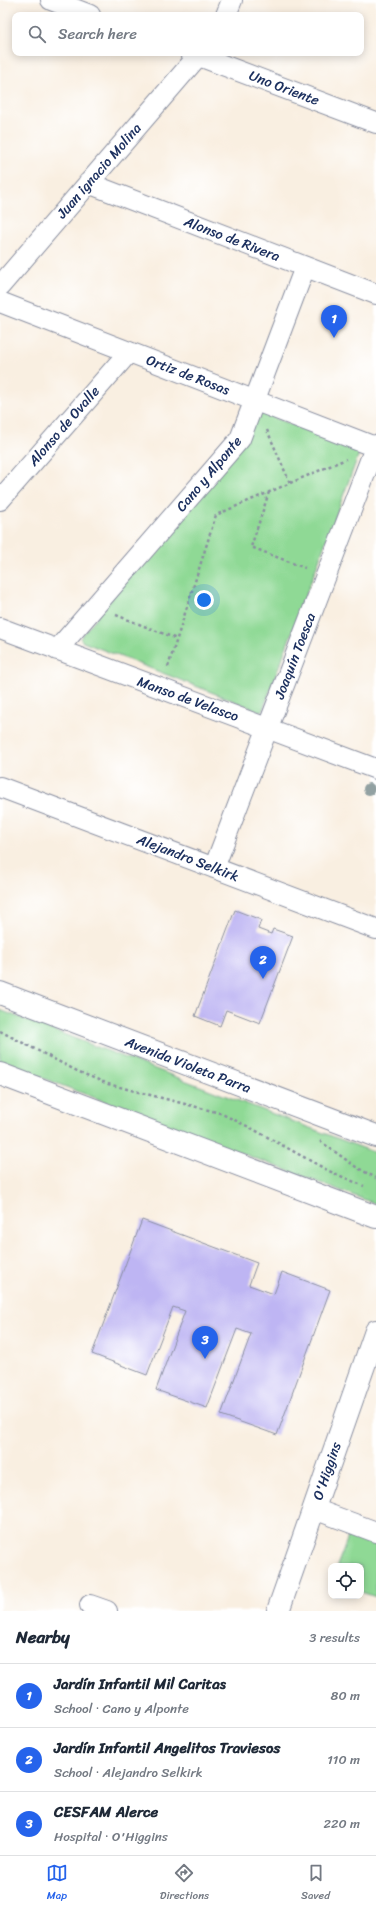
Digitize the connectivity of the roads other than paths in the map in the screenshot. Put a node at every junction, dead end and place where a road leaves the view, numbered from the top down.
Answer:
1 (51, 0) edge
2 (232, 0) edge
3 (82, 12) edge
4 (227, 12) edge
5 (201, 56) edge
6 (205, 56) edge
7 (375, 118) edge
8 (88, 183) junction
9 (305, 267) junction
10 (0, 286) edge
11 (376, 294) edge
12 (0, 302) edge
13 (129, 352) junction
14 (255, 401) junction
15 (376, 446) edge
16 (371, 471) edge
17 (0, 500) edge
18 (0, 628) edge
19 (57, 650) junction
20 (268, 728) junction
21 (376, 769) edge
22 (0, 787) edge
23 (214, 868) junction
24 (376, 929) edge
25 (0, 993) edge
26 (0, 1074) edge
27 (376, 1136) edge
28 (376, 1217) edge
29 (376, 1331) edge
30 (314, 1509) junction
31 (376, 1532) edge
32 (278, 1611) edge

1 - 3 street
2 - 4 street
5 - 8 street, Juan ignacio Molina
6 - 7 street, Uno Oriente
8 - 9 street, Alonso de Rivera
8 - 10 street, Juan ignacio Molina
9 - 11 street, Alonso de Rivera
9 - 14 street, Cano y Alponte
12 - 13 street, Ortiz de Rosas
13 - 14 street, Ortiz de Rosas
13 - 17 street, Alonso de Ovalle
14 - 15 street, Ortiz de Rosas
14 - 19 street, Cano y Alponte
15 - 16 street, Joaquín Toesca
16 - 20 street, Joaquín Toesca
18 - 19 street, Manso de Velasco
19 - 20 street, Manso de Velasco
20 - 21 street, Manso de Velasco
20 - 23 street, Joaquín Toesca
22 - 23 street, Alejandro Selkirk
23 - 24 street, Alejandro Selkirk
25 - 27 main road, Avenida Violeta Parra
26 - 28 main road
29 - 30 main road, O'Higgins
30 - 31 street
30 - 32 main road, O'Higgins

